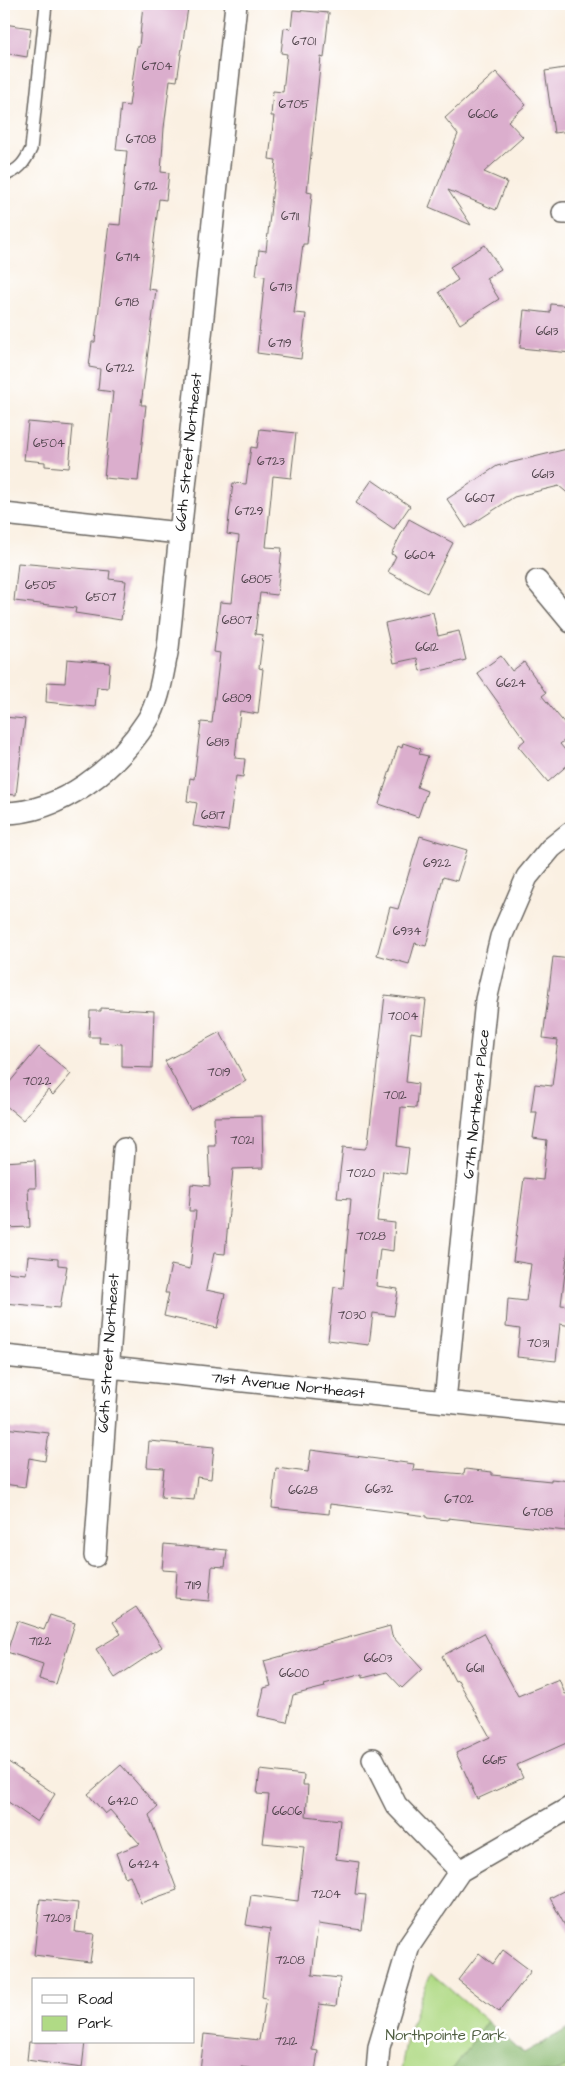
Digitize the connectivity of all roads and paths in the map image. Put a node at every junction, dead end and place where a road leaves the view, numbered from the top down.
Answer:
1 (46, 4) edge
2 (236, 4) edge
3 (4, 175) edge
4 (4, 514) edge
5 (179, 533) junction
6 (537, 581) dead end
7 (571, 622) edge
8 (4, 813) edge
9 (571, 832) edge
10 (124, 1149) dead end
11 (4, 1356) edge
12 (107, 1367) junction
13 (444, 1401) junction
14 (571, 1414) edge
15 (95, 1556) dead end
16 (373, 1760) dead end
17 (571, 1807) edge
18 (460, 1871) junction
19 (377, 2072) edge

1 - 3 lane
2 - 5 street, 66th Street Northeast
4 - 5 street
5 - 8 street, 66th Street Northeast
6 - 7 street
9 - 13 street, 67th Northeast Place
10 - 12 street, 66th Street Northeast
11 - 12 street, 71st Avenue Northeast
12 - 13 street, 71st Avenue Northeast
12 - 15 street, 66th Street Northeast
13 - 14 street, 71st Avenue Northeast
16 - 18 street
17 - 18 street
18 - 19 street

